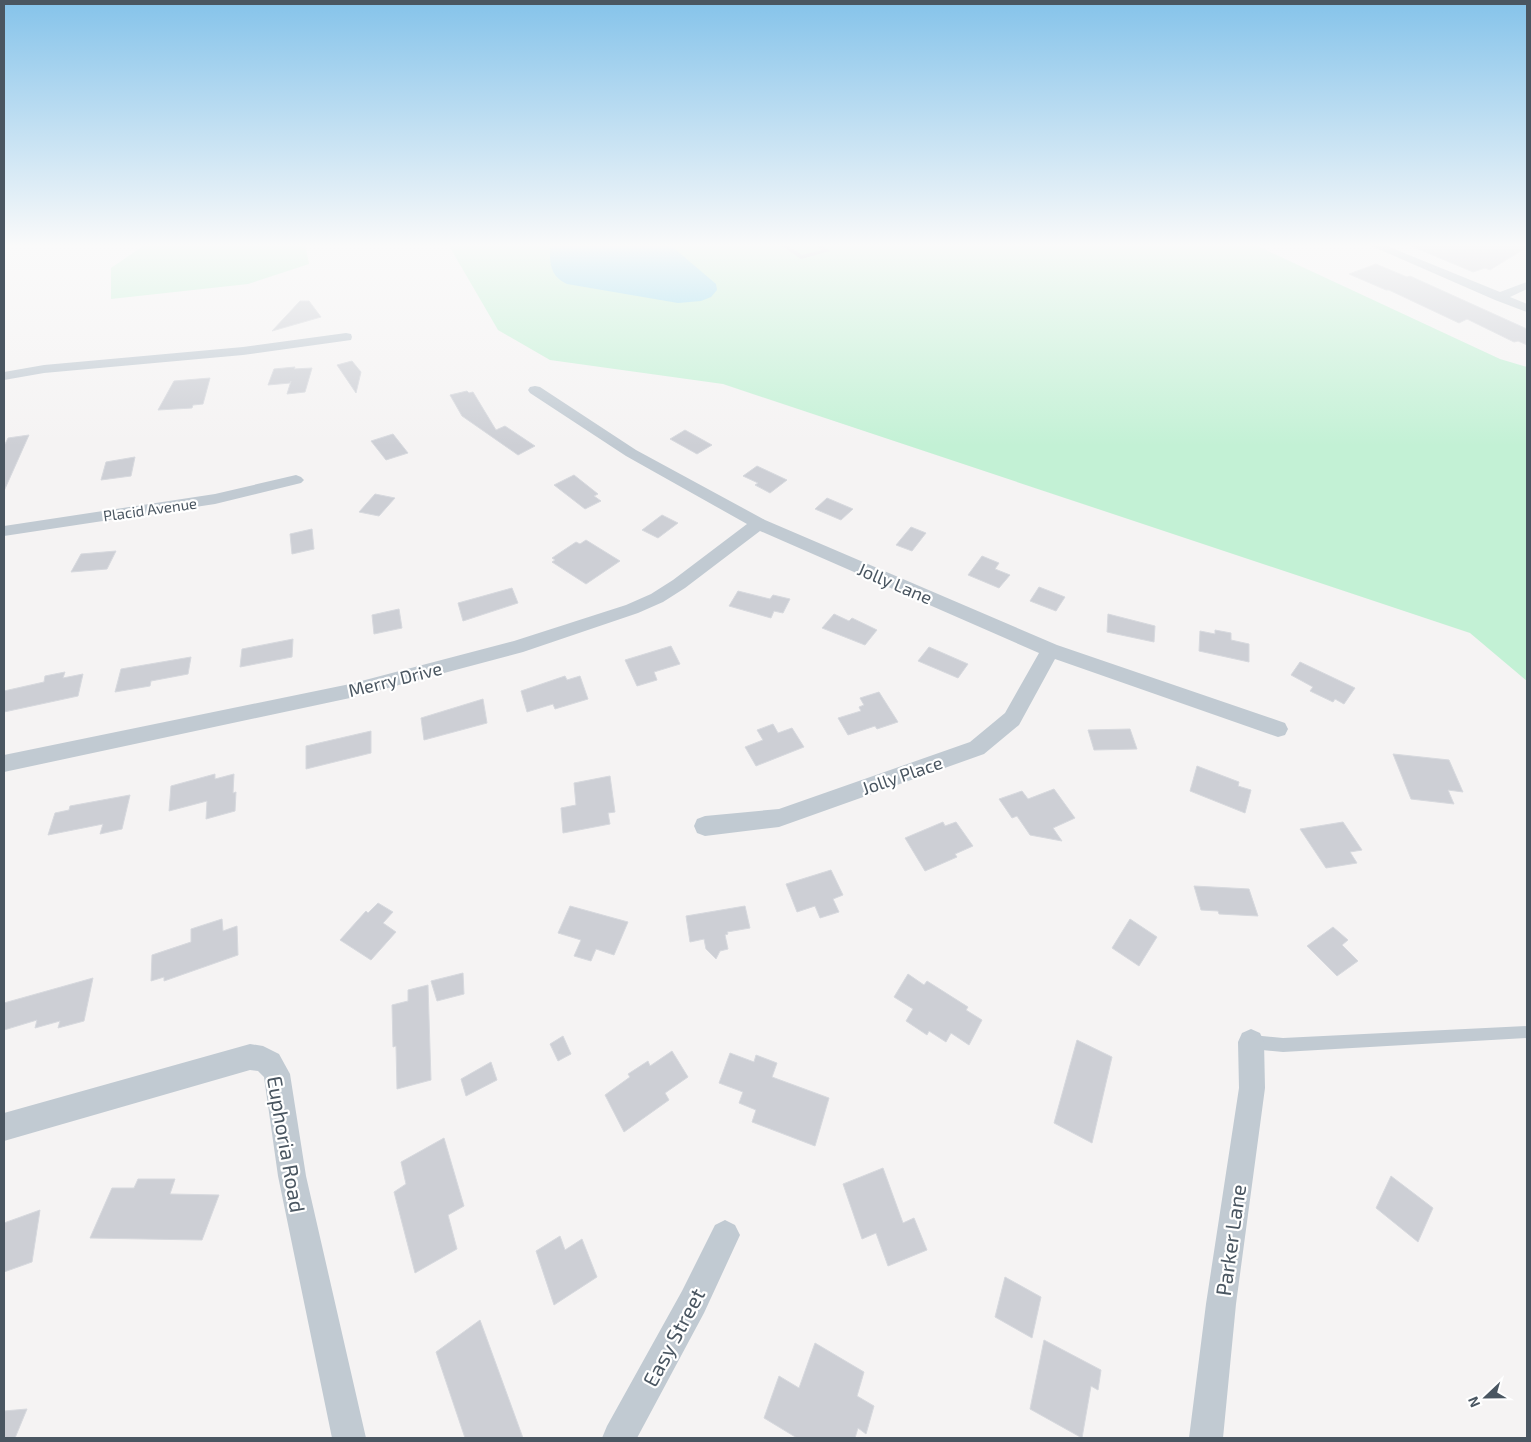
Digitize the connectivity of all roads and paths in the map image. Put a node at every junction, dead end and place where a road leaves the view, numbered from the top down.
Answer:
1 (346, 337) dead end
2 (4, 376) edge
3 (535, 390) dead end
4 (296, 480) dead end
5 (759, 524) junction
6 (4, 531) edge
7 (1050, 650) junction
8 (1278, 729) dead end
9 (4, 764) edge
10 (705, 826) dead end
11 (1527, 1032) edge
12 (1251, 1042) joint
13 (4, 1127) edge
14 (725, 1235) dead end
15 (349, 1438) edge
16 (619, 1438) edge
17 (1206, 1438) edge

1 - 2 street
3 - 5 street, Jolly Lane
4 - 6 street, Placid Avenue
5 - 7 street, Jolly Lane
5 - 9 street, Merry Drive
7 - 8 street, Jolly Lane
7 - 10 street, Jolly Place
11 - 12 lane
12 - 17 street, Parker Lane
13 - 15 street, Euphoria Road
14 - 16 street, Easy Street

